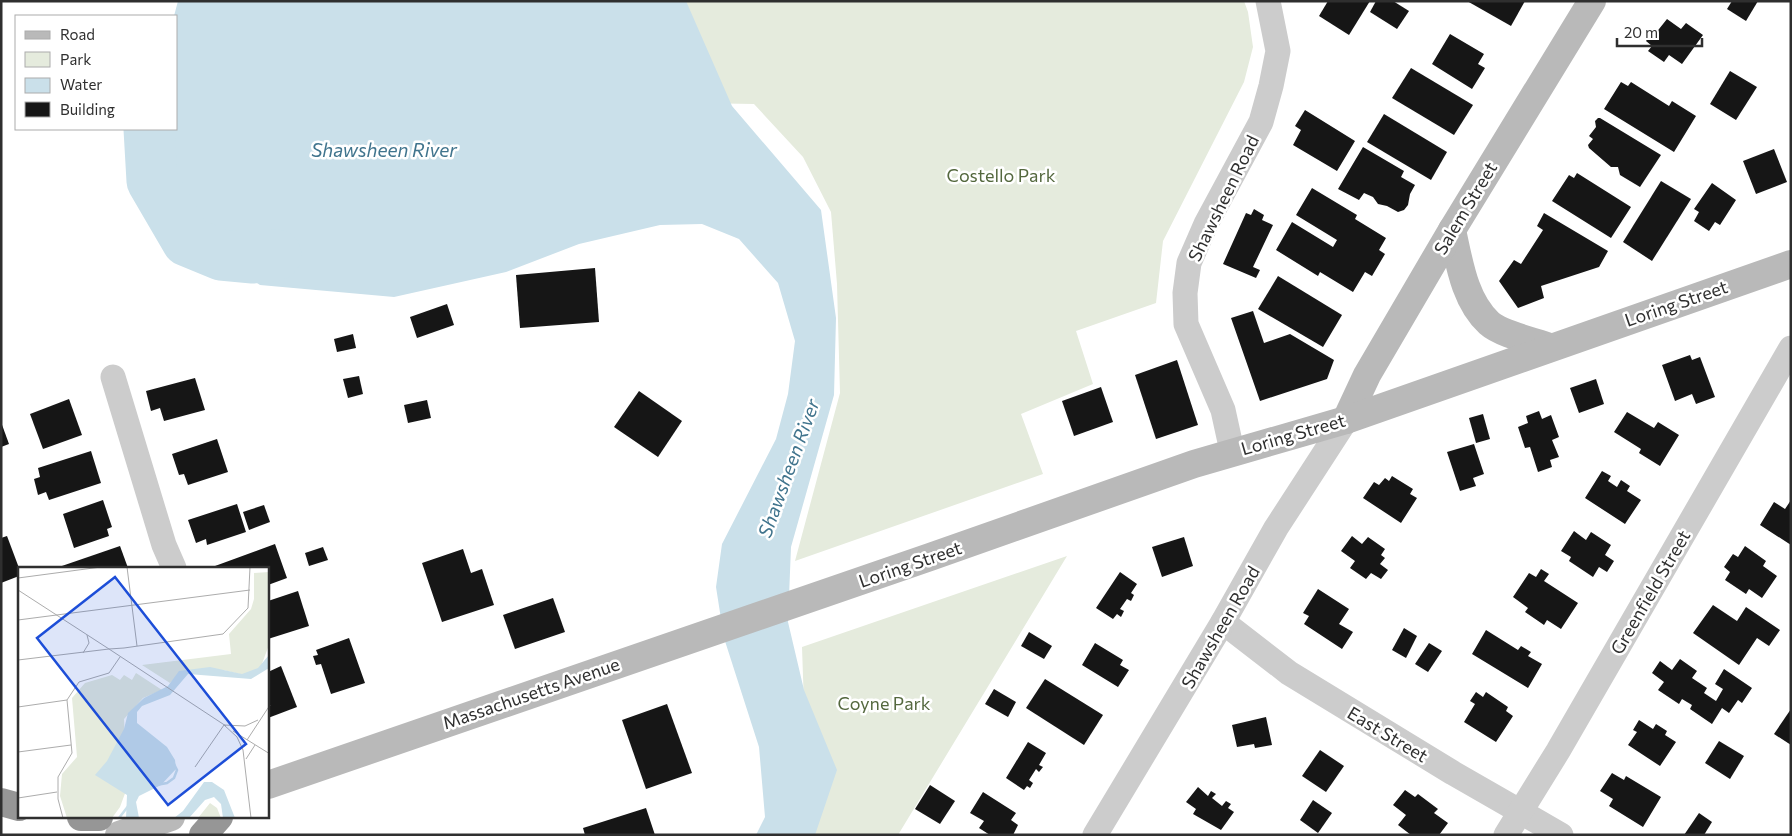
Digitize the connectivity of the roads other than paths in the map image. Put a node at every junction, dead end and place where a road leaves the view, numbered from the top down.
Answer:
1 (1268, 1) edge
2 (1592, 1) edge
3 (1452, 230) junction
4 (1791, 264) edge
5 (1550, 347) junction
6 (1791, 348) edge
7 (113, 376) dead end
8 (1346, 420) junction
9 (1232, 451) junction
10 (174, 567) edge
11 (795, 603) joint
12 (1223, 622) junction
13 (269, 785) edge
14 (1, 802) edge
15 (18, 807) edge
16 (1520, 812) junction
17 (168, 818) edge
18 (218, 818) edge
19 (119, 835) edge
20 (203, 835) edge
21 (1095, 835) edge
22 (1506, 835) edge
23 (1561, 835) edge

1 - 9 street, Shawsheen Road
2 - 3 main road, Salem Street
3 - 5 main road
3 - 8 main road, Salem Street
4 - 5 main road, Loring Street
5 - 8 main road, Loring Street
6 - 16 street, Greenfield Street
7 - 10 street
8 - 9 main road, Loring Street
8 - 12 street, Shawsheen Road
9 - 11 main road, Loring Street
11 - 13 main road, Massachusetts Avenue
12 - 16 street, East Street
12 - 21 street, Shawsheen Road
14 - 15 highway
16 - 22 street, Greenfield Street
16 - 23 street, East Street
17 - 19 main road
18 - 20 highway

